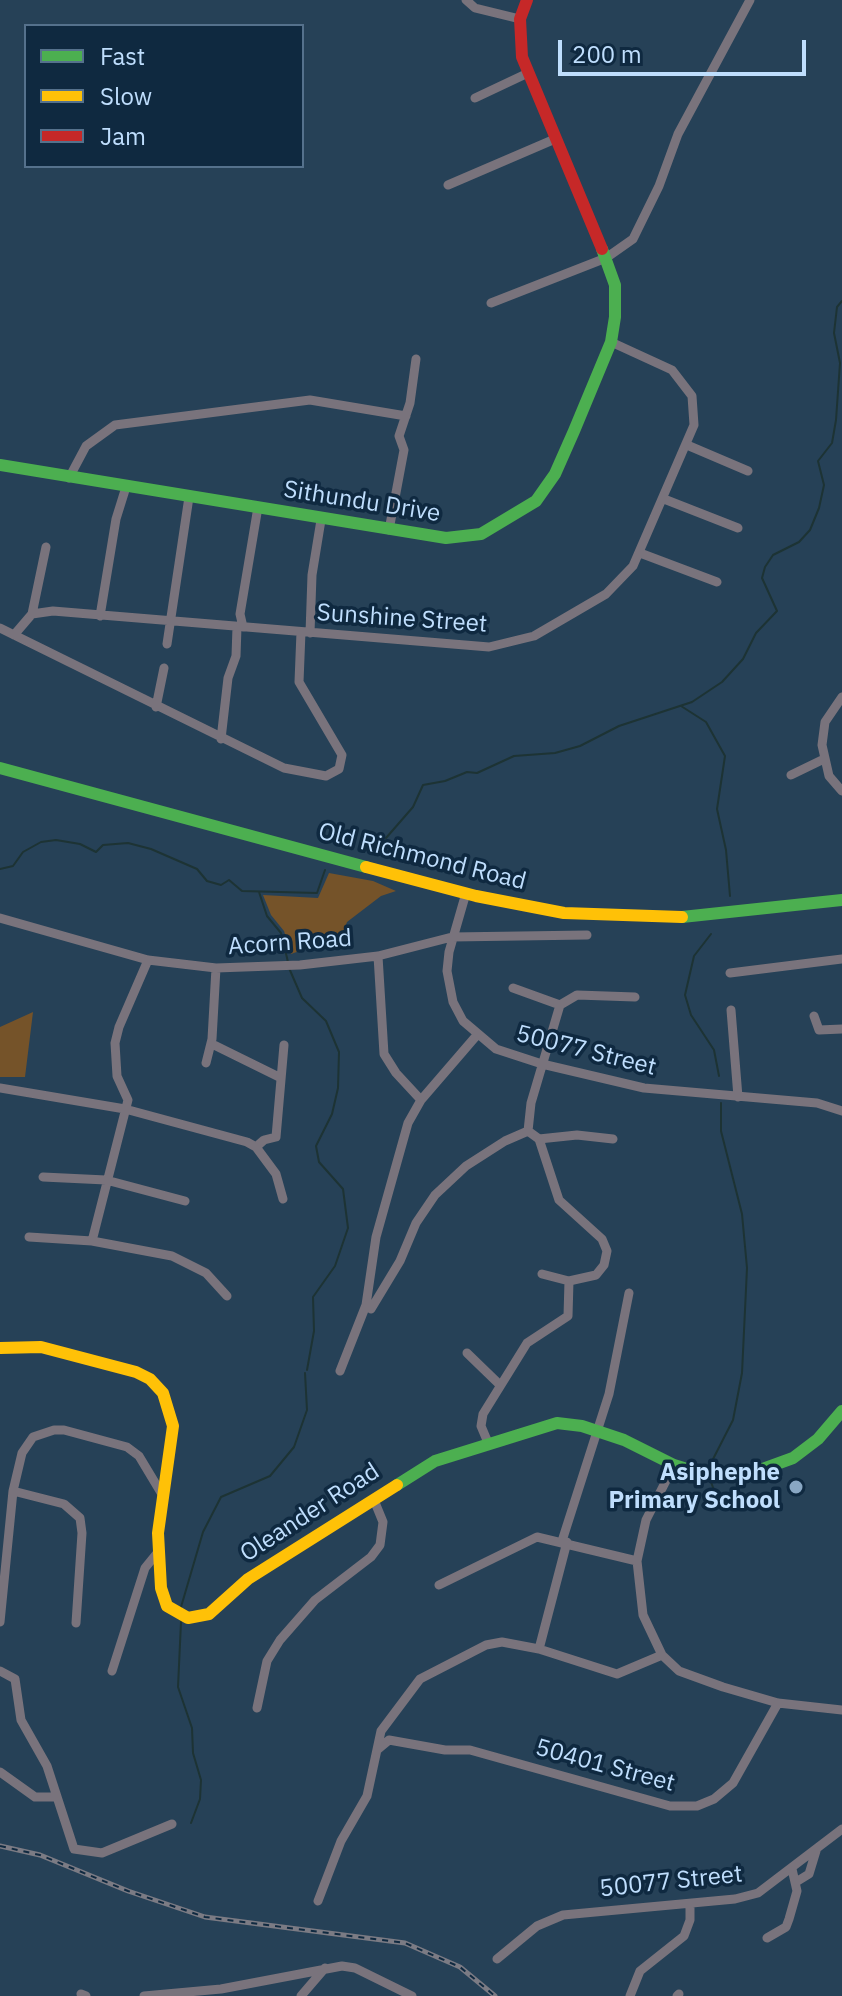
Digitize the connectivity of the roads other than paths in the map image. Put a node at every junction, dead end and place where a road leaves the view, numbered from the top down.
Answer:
1 (466, 0) edge
2 (527, 0) edge
3 (750, 0) edge
4 (520, 19) junction
5 (528, 73) junction
6 (475, 98) dead end
7 (555, 139) junction
8 (448, 185) dead end
9 (606, 258) junction
10 (491, 303) dead end
11 (611, 342) junction
12 (416, 359) dead end
13 (406, 416) junction
14 (687, 445) junction
15 (0, 465) edge
16 (748, 471) dead end
17 (69, 478) junction
18 (126, 487) junction
19 (189, 497) junction
20 (664, 499) junction
21 (258, 507) junction
22 (321, 520) junction
23 (738, 528) dead end
24 (389, 530) junction
25 (46, 547) dead end
26 (640, 553) junction
27 (717, 582) dead end
28 (32, 614) junction
29 (100, 616) junction
30 (172, 622) junction
31 (240, 627) junction
32 (0, 628) edge
33 (306, 632) junction
34 (14, 635) junction
35 (167, 644) dead end
36 (164, 668) dead end
37 (842, 697) edge
38 (156, 707) junction
39 (221, 739) junction
40 (824, 759) junction
41 (0, 768) edge
42 (791, 775) dead end
43 (842, 791) edge
44 (466, 893) junction
45 (842, 900) edge
46 (0, 918) edge
47 (587, 935) dead end
48 (452, 937) junction
49 (378, 956) junction
50 (842, 959) edge
51 (148, 960) junction
52 (216, 968) junction
53 (730, 973) dead end
54 (513, 988) dead end
55 (635, 997) dead end
56 (560, 1005) junction
57 (731, 1010) dead end
58 (814, 1016) dead end
59 (842, 1029) edge
60 (477, 1035) junction
61 (212, 1044) junction
62 (284, 1045) dead end
63 (206, 1063) dead end
64 (542, 1064) junction
65 (279, 1077) junction
66 (0, 1088) edge
67 (738, 1097) junction
68 (421, 1100) junction
69 (125, 1109) junction
70 (842, 1111) edge
71 (528, 1131) junction
72 (539, 1139) junction
73 (613, 1139) dead end
74 (256, 1147) junction
75 (43, 1177) dead end
76 (106, 1180) junction
77 (283, 1199) dead end
78 (185, 1201) dead end
79 (29, 1237) dead end
80 (92, 1241) junction
81 (542, 1274) dead end
82 (569, 1281) junction
83 (629, 1293) dead end
84 (227, 1296) dead end
85 (368, 1307) junction
86 (0, 1348) edge
87 (467, 1353) dead end
88 (340, 1371) dead end
89 (499, 1384) junction
90 (839, 1419) edge
91 (598, 1431) junction
92 (489, 1445) junction
93 (674, 1465) junction
94 (13, 1491) junction
95 (163, 1496) junction
96 (374, 1500) junction
97 (565, 1542) junction
98 (158, 1552) junction
99 (637, 1561) junction
100 (439, 1585) dead end
101 (2, 1595) edge
102 (0, 1622) edge
103 (76, 1623) dead end
104 (539, 1649) junction
105 (662, 1655) junction
106 (0, 1671) edge
107 (112, 1671) dead end
108 (778, 1703) junction
109 (257, 1708) dead end
110 (842, 1710) edge
111 (376, 1752) junction
112 (0, 1772) edge
113 (57, 1797) junction
114 (172, 1824) dead end
115 (842, 1829) edge
116 (816, 1851) junction
117 (792, 1869) junction
118 (796, 1882) junction
119 (318, 1901) dead end
120 (690, 1904) junction
121 (767, 1938) dead end
122 (497, 1959) dead end
123 (325, 1968) junction
124 (315, 1979) junction
125 (221, 1992) edge
126 (144, 1996) edge
127 (301, 1996) edge
128 (314, 1996) edge
129 (412, 1996) edge
130 (630, 1996) edge

1 - 4 street
2 - 4 street, Sithundu Drive
3 - 9 street
4 - 5 street, Sithundu Drive
5 - 6 street
5 - 7 street, Sithundu Drive
7 - 8 street
7 - 9 street, Sithundu Drive
9 - 10 street
9 - 11 street, Sithundu Drive
11 - 14 street, Sunshine Street
11 - 24 street, Sithundu Drive
12 - 13 street
13 - 17 street
13 - 24 street
14 - 16 street
14 - 20 street, Sunshine Street
15 - 17 street, Sithundu Drive
17 - 18 street, Sithundu Drive
18 - 19 street, Sithundu Drive
18 - 29 street
19 - 21 street, Sithundu Drive
19 - 30 street
20 - 23 street
20 - 26 street, Sunshine Street
21 - 22 street, Sithundu Drive
21 - 31 street
22 - 24 street, Sithundu Drive
22 - 33 street
25 - 28 street
26 - 27 street
26 - 33 street, Sunshine Street
28 - 29 street, Sunshine Street
28 - 34 street
29 - 30 street, Sunshine Street
30 - 31 street, Sunshine Street
30 - 35 street
31 - 33 street, Sunshine Street
31 - 39 street
32 - 34 street
33 - 39 street
34 - 38 street
36 - 38 street
37 - 40 street
38 - 39 street
40 - 42 street
40 - 43 street
41 - 44 street, Old Richmond Road
44 - 45 street, Old Richmond Road
44 - 48 street, 50077 Street
46 - 51 street, Acorn Road
47 - 48 street, Acorn Road
48 - 49 street, Acorn Road
48 - 60 street, 50077 Street
49 - 52 street, Acorn Road
49 - 68 street
50 - 53 street
51 - 52 street, Acorn Road
51 - 69 street
52 - 61 street
54 - 56 street
55 - 56 street
56 - 64 street
57 - 67 street
58 - 59 street
60 - 64 street, 50077 Street
60 - 68 street
61 - 63 street
61 - 65 street
62 - 65 street
64 - 67 street, 50077 Street
64 - 71 street
65 - 74 street
66 - 69 street
67 - 70 street, 50077 Street
68 - 85 street
69 - 74 street
69 - 76 street
71 - 72 street
71 - 85 street
72 - 73 street
72 - 82 street
74 - 77 street
75 - 76 street
76 - 78 street
76 - 80 street
79 - 80 street
80 - 84 street
81 - 82 street
82 - 89 street
83 - 91 street
85 - 88 street
86 - 95 street, Oleander Road
87 - 89 street
89 - 92 street
90 - 93 street, Oleander Road
91 - 92 street, Oleander Road
91 - 93 street, Oleander Road
91 - 97 street
92 - 96 street, Oleander Road
93 - 99 street
94 - 95 street
94 - 101 street
94 - 103 street
95 - 98 street, Oleander Road
96 - 98 street, Oleander Road
96 - 109 street
97 - 99 street
97 - 100 street
97 - 104 street
98 - 107 street
99 - 105 street
101 - 102 street
104 - 105 street
104 - 111 street
105 - 108 street
106 - 113 street
108 - 110 street
108 - 111 street, 50401 Street
111 - 119 street
112 - 113 street
113 - 114 street
115 - 116 street, 50077 Street
116 - 117 street, 50077 Street
116 - 118 street
117 - 118 street
117 - 120 street, 50077 Street
118 - 121 street
120 - 122 street, 50077 Street
120 - 130 street
123 - 124 street
123 - 125 street
123 - 129 street
124 - 127 street
124 - 128 street
125 - 126 street

